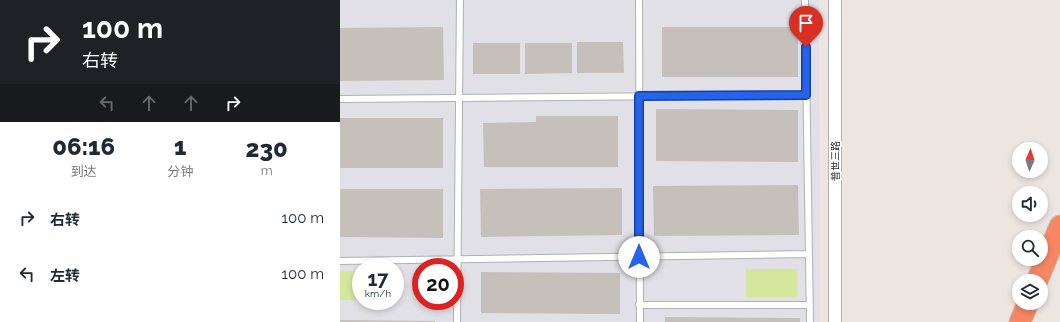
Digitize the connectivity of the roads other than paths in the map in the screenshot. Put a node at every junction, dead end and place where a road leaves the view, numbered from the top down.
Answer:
1 (460, 0) edge
2 (639, 0) edge
3 (805, 0) edge
4 (835, 0) edge
5 (806, 95) junction
6 (639, 96) junction
7 (459, 98) junction
8 (340, 99) edge
9 (1060, 226) edge
10 (809, 254) junction
11 (639, 257) junction
12 (457, 258) edge
13 (464, 259) edge
14 (412, 260) edge
15 (340, 261) edge
16 (1040, 274) edge
17 (639, 305) junction
18 (810, 305) junction
19 (457, 310) edge
20 (1025, 310) edge
21 (457, 322) edge
22 (640, 322) edge
23 (810, 322) edge
24 (835, 322) edge
25 (1020, 322) edge

1 - 7 lane
2 - 6 lane
3 - 5 lane
4 - 24 street, 普世三路
5 - 6 lane
5 - 10 lane
6 - 7 lane
6 - 11 lane
7 - 8 lane
7 - 12 lane
9 - 16 highway
10 - 11 lane
10 - 18 lane
11 - 13 lane
11 - 17 lane
14 - 15 lane
17 - 18 lane
17 - 22 lane
18 - 23 lane
19 - 21 lane
20 - 25 highway

